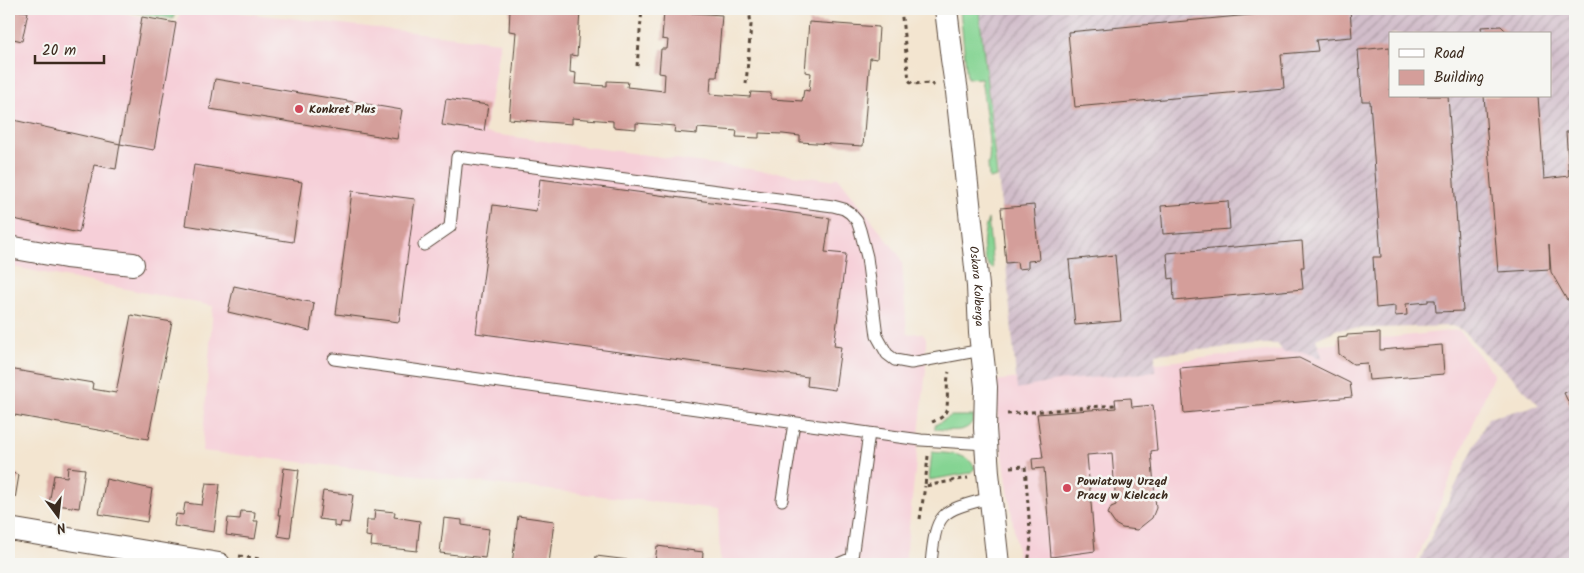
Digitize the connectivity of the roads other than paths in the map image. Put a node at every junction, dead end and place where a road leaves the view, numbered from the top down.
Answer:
1 (946, 9) edge
2 (424, 245) dead end
3 (9, 247) edge
4 (134, 264) dead end
5 (982, 350) junction
6 (334, 359) dead end
7 (794, 424) junction
8 (868, 433) junction
9 (986, 444) junction
10 (990, 498) junction
11 (782, 500) dead end
12 (9, 529) edge
13 (219, 564) edge
14 (838, 564) edge
15 (931, 564) edge
16 (998, 564) edge

1 - 5 street, Oskara Kolberga
2 - 5 lane
3 - 4 street
5 - 9 street, Oskara Kolberga
6 - 7 lane
7 - 8 lane
7 - 11 lane
8 - 9 lane
8 - 14 lane
9 - 10 street, Oskara Kolberga
10 - 15 lane
10 - 16 street, Oskara Kolberga
12 - 13 street

